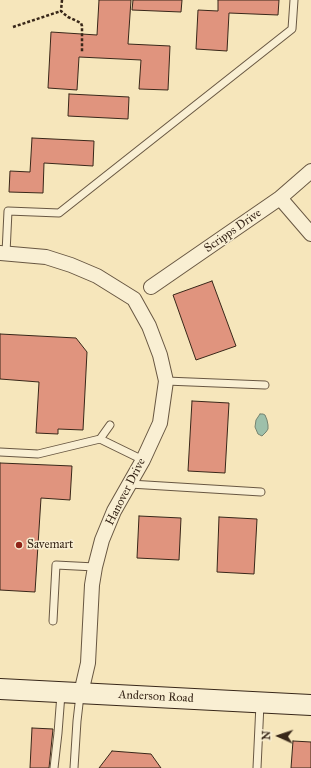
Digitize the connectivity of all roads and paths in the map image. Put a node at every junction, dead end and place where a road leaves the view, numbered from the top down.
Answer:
1 (62, 0) edge
2 (294, 0) edge
3 (62, 11) junction
4 (14, 27) dead end
5 (82, 53) dead end
6 (311, 171) edge
7 (280, 198) junction
8 (311, 234) edge
9 (3, 253) edge
10 (151, 287) dead end
11 (166, 381) junction
12 (265, 385) dead end
13 (110, 425) dead end
14 (100, 439) junction
15 (0, 452) edge
16 (143, 460) junction
17 (130, 484) junction
18 (261, 492) dead end
19 (95, 567) junction
20 (53, 621) dead end
21 (0, 689) edge
22 (61, 692) junction
23 (81, 693) junction
24 (260, 702) junction
25 (311, 705) edge
26 (54, 768) edge
27 (74, 768) edge
28 (257, 768) edge

1 - 3 path
2 - 9 lane
3 - 4 path
3 - 5 path
6 - 7 street, Scripps Drive
7 - 8 street
7 - 10 street, Scripps Drive
9 - 11 street, Hanover Drive
11 - 12 lane
11 - 16 street, Hanover Drive
13 - 14 lane
14 - 15 lane
14 - 16 lane
16 - 17 street, Hanover Drive
17 - 18 lane
17 - 19 street, Hanover Drive
19 - 20 lane
19 - 23 street, Hanover Drive
21 - 22 main road, Anderson Road
22 - 23 main road, Anderson Road
22 - 26 lane
23 - 24 main road, Anderson Road
23 - 27 lane
24 - 25 main road, Anderson Road
24 - 28 lane

